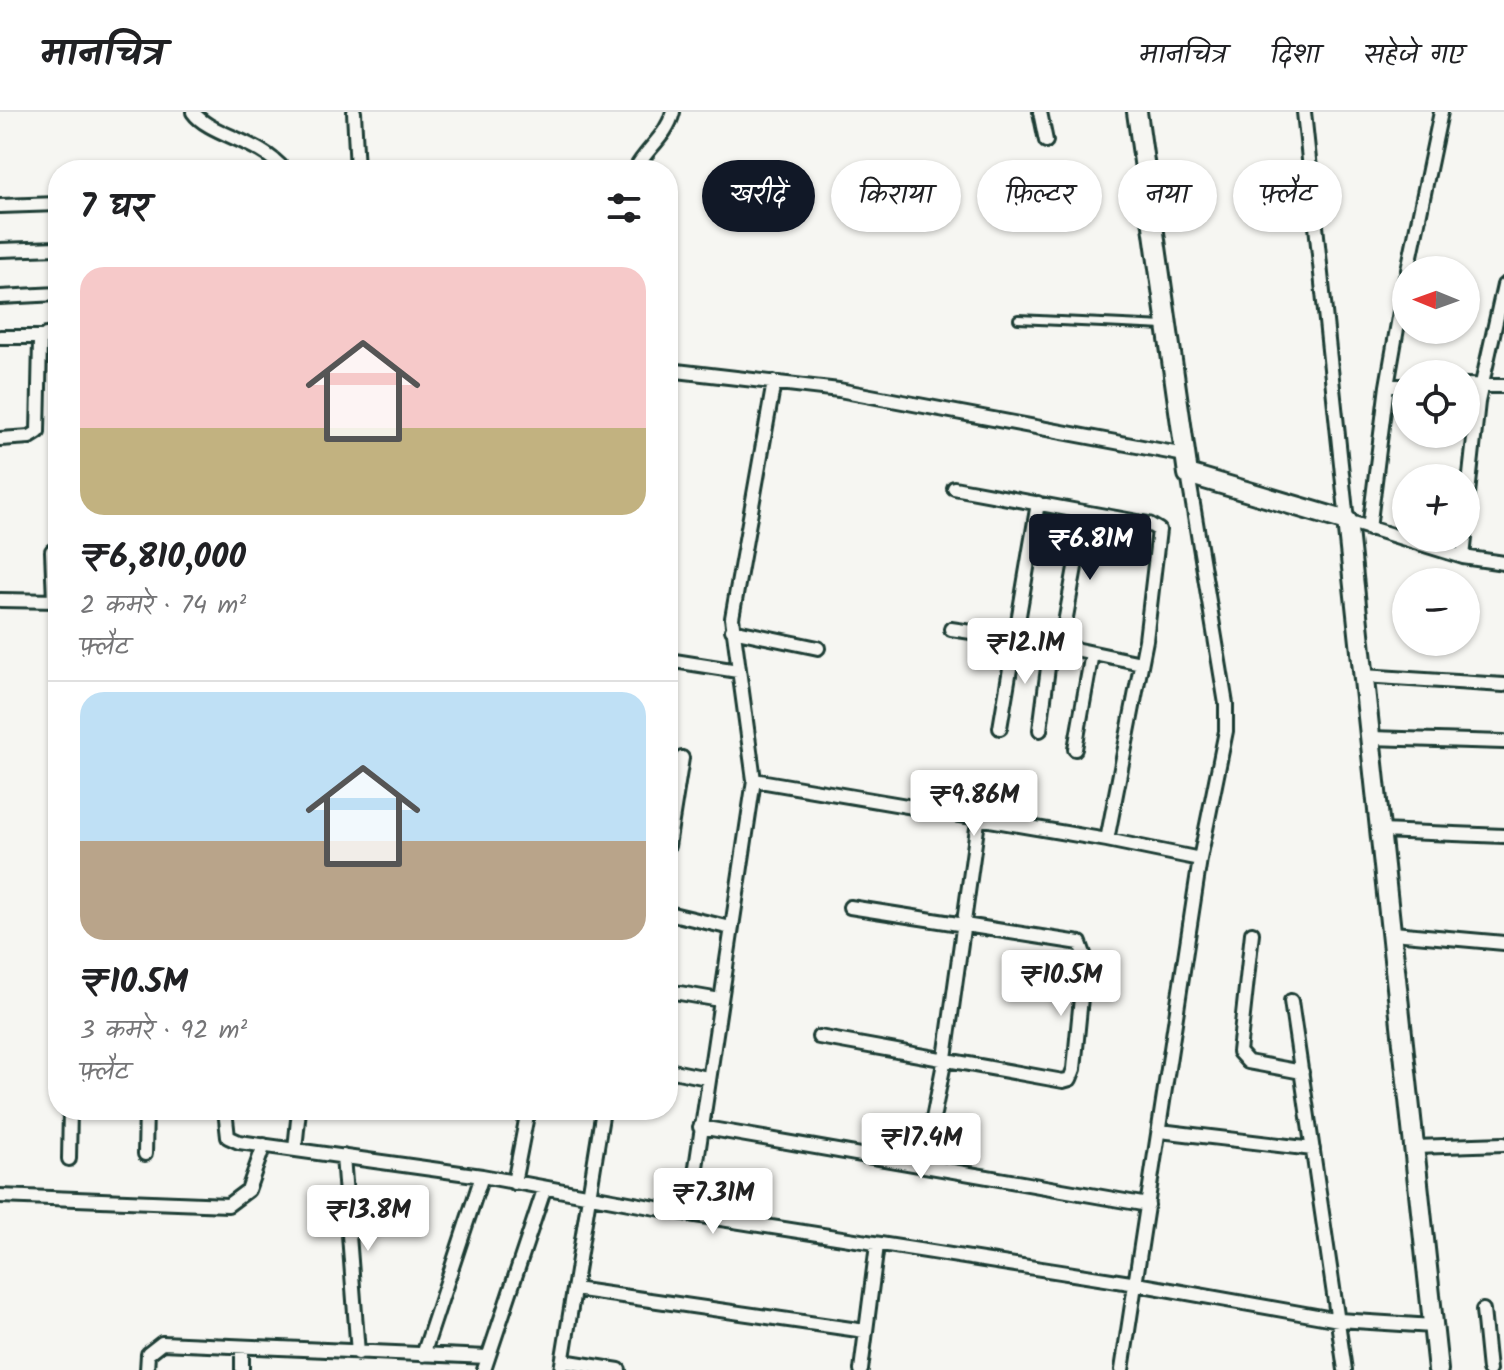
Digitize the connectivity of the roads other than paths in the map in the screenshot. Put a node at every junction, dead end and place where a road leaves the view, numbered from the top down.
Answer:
1 (193, 112) edge
2 (354, 112) edge
3 (673, 112) edge
4 (1040, 112) edge
5 (1137, 112) edge
6 (1304, 112) edge
7 (1441, 112) edge
8 (1046, 141) dead end
9 (273, 160) edge
10 (356, 160) edge
11 (640, 160) edge
12 (48, 204) edge
13 (0, 206) edge
14 (48, 248) edge
15 (0, 250) edge
16 (1411, 256) edge
17 (1504, 285) edge
18 (48, 295) edge
19 (0, 297) edge
20 (1018, 319) dead end
21 (1165, 326) junction
22 (48, 336) edge
23 (0, 337) edge
24 (42, 337) junction
25 (1394, 344) edge
26 (678, 371) edge
27 (774, 382) junction
28 (1481, 384) junction
29 (1387, 386) junction
30 (1392, 386) edge
31 (1504, 386) edge
32 (0, 439) edge
33 (1186, 464) junction
34 (1469, 464) edge
35 (954, 488) dead end
36 (1038, 503) junction
37 (1085, 512) junction
38 (1347, 521) junction
39 (1369, 529) junction
40 (1464, 552) edge
41 (1463, 557) junction
42 (1504, 563) edge
43 (0, 600) edge
44 (48, 600) edge
45 (951, 629) dead end
46 (732, 630) junction
47 (1015, 638) junction
48 (1056, 644) junction
49 (818, 648) dead end
50 (1092, 653) junction
51 (678, 662) edge
52 (1141, 663) junction
53 (738, 671) junction
54 (1363, 676) junction
55 (1504, 685) edge
56 (1000, 728) dead end
57 (1040, 730) dead end
58 (1370, 738) junction
59 (1504, 742) edge
60 (1075, 749) dead end
61 (682, 758) dead end
62 (754, 780) junction
63 (678, 785) edge
64 (978, 821) junction
65 (1380, 831) junction
66 (1504, 836) edge
67 (1107, 840) junction
68 (1200, 859) junction
69 (850, 907) dead end
70 (678, 915) edge
71 (964, 927) junction
72 (731, 928) junction
73 (1252, 933) dead end
74 (1393, 933) junction
75 (1504, 943) edge
76 (678, 993) edge
77 (720, 1000) junction
78 (1291, 1001) dead end
79 (819, 1037) dead end
80 (945, 1058) junction
81 (678, 1072) edge
82 (1302, 1072) junction
83 (707, 1078) junction
84 (70, 1120) edge
85 (146, 1120) edge
86 (226, 1120) edge
87 (298, 1120) edge
88 (526, 1120) edge
89 (601, 1120) edge
90 (700, 1127) junction
91 (1160, 1131) junction
92 (1504, 1144) edge
93 (264, 1145) junction
94 (1415, 1147) junction
95 (295, 1149) junction
96 (1313, 1149) junction
97 (145, 1154) dead end
98 (343, 1156) junction
99 (69, 1159) dead end
100 (924, 1164) junction
101 (482, 1176) junction
102 (514, 1183) junction
103 (544, 1190) junction
104 (0, 1196) edge
105 (589, 1197) junction
106 (1148, 1205) junction
107 (689, 1214) junction
108 (877, 1245) junction
109 (1137, 1284) junction
110 (574, 1289) junction
111 (1483, 1310) dead end
112 (1339, 1320) junction
113 (1433, 1326) junction
114 (865, 1331) junction
115 (242, 1348) junction
116 (358, 1353) junction
117 (423, 1355) junction
118 (486, 1364) edge
119 (562, 1365) edge
120 (147, 1370) edge
121 (242, 1370) edge
122 (619, 1370) edge
123 (861, 1370) edge
124 (1122, 1370) edge
125 (1345, 1370) edge
126 (1438, 1370) edge
127 (1489, 1370) edge

1 - 9 street
2 - 10 street
3 - 11 street
4 - 8 street
5 - 21 main road
6 - 38 street
7 - 16 street
12 - 13 street
14 - 15 street
17 - 28 street
18 - 19 street
20 - 21 lane
21 - 33 main road
22 - 24 street
23 - 24 street
24 - 32 street
25 - 29 street
26 - 27 street
27 - 33 street
27 - 46 street
28 - 31 street
28 - 34 street
29 - 30 street
29 - 39 street
33 - 38 main road
33 - 68 street
35 - 36 street
36 - 37 street
36 - 47 street
37 - 48 street
37 - 52 street
38 - 39 street
38 - 54 main road
39 - 41 street
40 - 41 street
41 - 42 street
43 - 44 street
45 - 47 street
46 - 49 street
46 - 53 street
47 - 48 street
47 - 56 street
48 - 50 street
48 - 57 street
50 - 52 street
50 - 60 street
51 - 53 street
52 - 67 street
53 - 62 street
54 - 55 street
54 - 58 main road
58 - 59 street
58 - 65 main road
61 - 63 street
62 - 64 street
62 - 72 street
64 - 67 street
64 - 71 street
65 - 66 street
65 - 74 main road
67 - 68 street
68 - 91 street
69 - 71 street
70 - 72 street
71 - 80 street
71 - 80 street
72 - 77 street
73 - 82 street
74 - 75 street
74 - 94 main road
76 - 77 street
77 - 83 street
78 - 82 street
79 - 80 street
80 - 100 street
81 - 83 street
82 - 96 street
83 - 90 street
84 - 99 street
85 - 97 street
86 - 93 street
87 - 95 street
88 - 102 street
89 - 105 street
90 - 100 street
90 - 107 street
91 - 96 street
91 - 106 street
92 - 94 street
93 - 95 street
93 - 104 street
94 - 113 main road
95 - 98 street
96 - 112 street
98 - 101 street
98 - 116 street
100 - 106 street
101 - 102 street
101 - 117 street
102 - 103 street
103 - 105 street
103 - 118 street
105 - 107 street
105 - 110 street
106 - 109 street
107 - 108 street
108 - 109 street
108 - 114 street
109 - 112 street
109 - 124 street
110 - 114 street
110 - 119 street
111 - 127 street
112 - 113 street
112 - 125 street
113 - 126 main road
114 - 123 street
115 - 116 street
115 - 120 street
115 - 121 street
116 - 117 street
117 - 118 street
119 - 122 street

